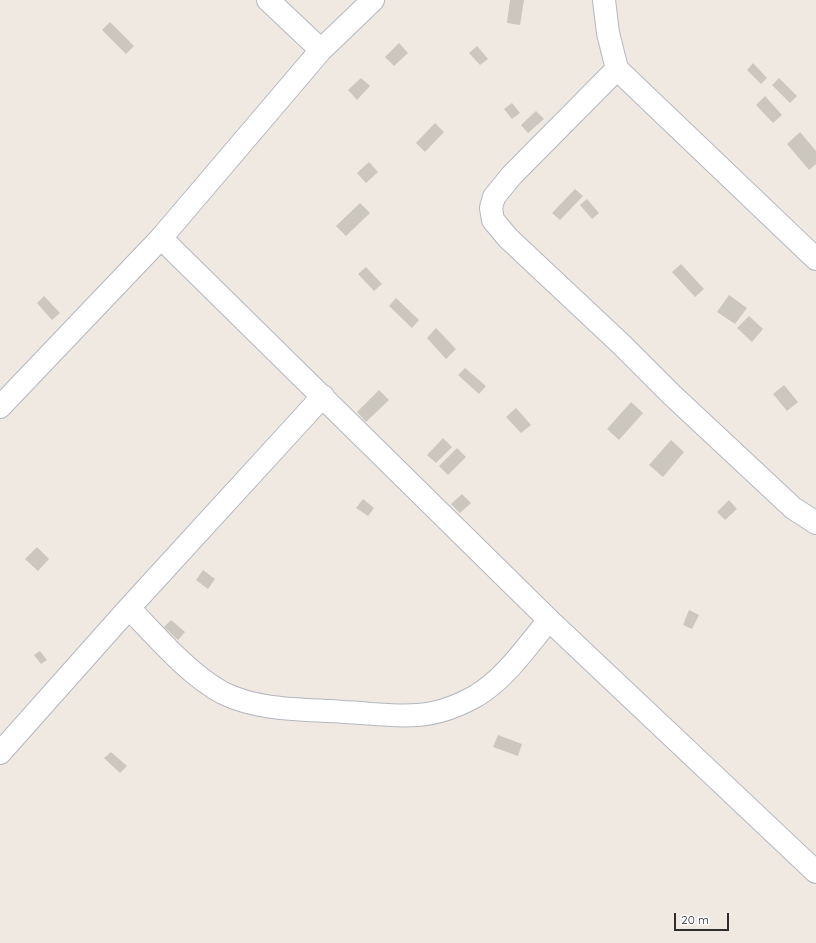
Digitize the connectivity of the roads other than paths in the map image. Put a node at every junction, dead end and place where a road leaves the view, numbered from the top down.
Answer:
1 (268, 0) edge
2 (374, 0) edge
3 (604, 0) edge
4 (321, 50) junction
5 (617, 69) junction
6 (162, 238) junction
7 (816, 259) edge
8 (323, 396) junction
9 (0, 407) edge
10 (816, 523) edge
11 (129, 608) junction
12 (549, 620) junction
13 (0, 753) edge
14 (816, 872) edge

1 - 4 street
2 - 4 street
3 - 5 street
4 - 6 street
5 - 7 street
5 - 10 street
6 - 8 street
6 - 9 street
8 - 11 street
8 - 12 street
11 - 12 street
11 - 13 street
12 - 14 street

